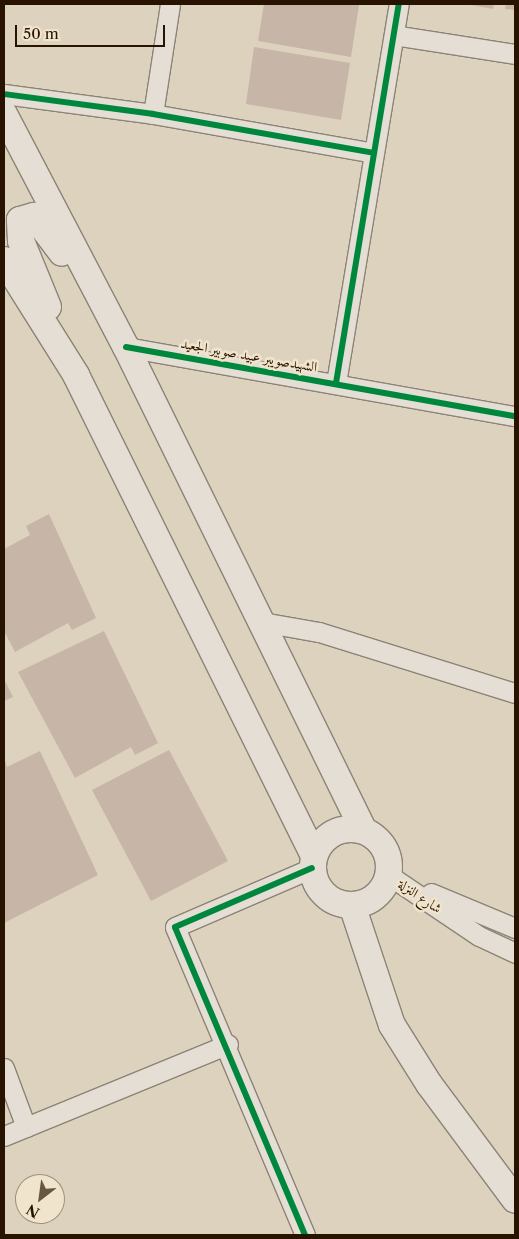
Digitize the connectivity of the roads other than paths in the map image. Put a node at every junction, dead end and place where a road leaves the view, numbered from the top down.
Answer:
1 (170, 4) edge
2 (399, 4) edge
3 (394, 36) junction
4 (515, 54) edge
5 (4, 94) edge
6 (4, 114) edge
7 (153, 114) junction
8 (374, 153) junction
9 (4, 260) edge
10 (126, 347) junction
11 (76, 375) junction
12 (336, 383) junction
13 (515, 416) edge
14 (262, 622) junction
15 (515, 693) edge
16 (364, 831) junction
17 (313, 862) junction
18 (390, 876) junction
19 (352, 905) junction
20 (515, 928) edge
21 (515, 953) edge
22 (228, 1044) junction
23 (4, 1068) edge
24 (26, 1127) junction
25 (4, 1136) edge
26 (515, 1200) edge
27 (302, 1234) edge

1 - 7 street
2 - 3 street
3 - 4 street
3 - 8 street
5 - 7 street
6 - 10 main road
7 - 8 street
8 - 12 street
9 - 11 main road
10 - 11 main road
10 - 12 street, الشهيدصويبر عبيد صوبير الجعيد
10 - 14 main road
11 - 17 main road
12 - 13 street, الشهيدصويبر عبيد صوبير الجعيد
14 - 15 street
14 - 16 main road
16 - 17 main road
16 - 18 main road
17 - 19 main road
17 - 22 street
18 - 19 main road
18 - 20 street, شارع النزلة
18 - 21 street, شارع النزلة
19 - 26 main road
22 - 24 street
22 - 27 street
23 - 24 street
24 - 25 street

